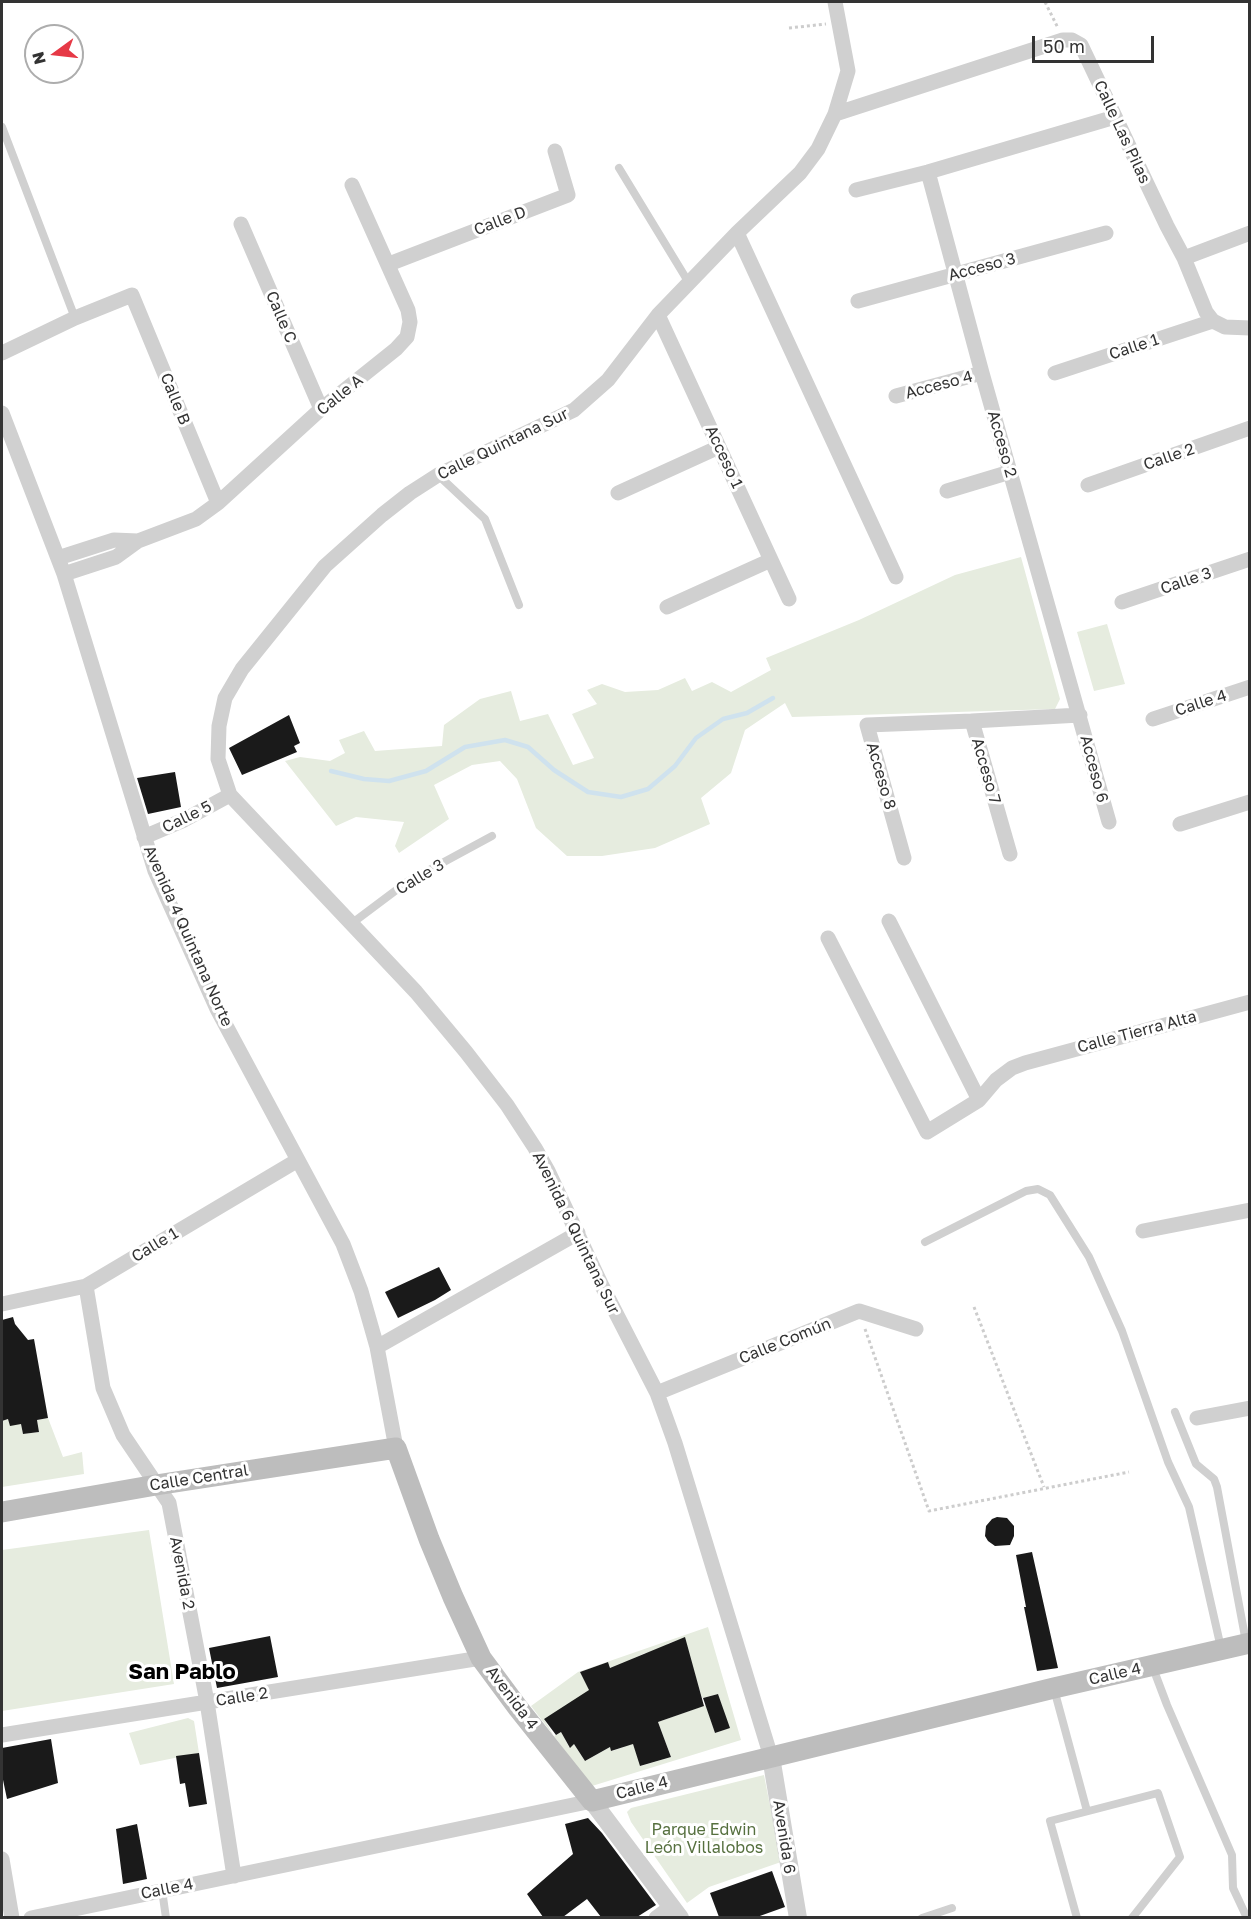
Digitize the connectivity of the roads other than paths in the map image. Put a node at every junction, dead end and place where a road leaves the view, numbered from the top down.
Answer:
1 (836, 2) edge
2 (835, 114) junction
3 (1115, 117) junction
4 (2, 127) edge
5 (555, 151) dead end
6 (619, 168) dead end
7 (927, 172) junction
8 (352, 185) dead end
9 (856, 190) dead end
10 (241, 224) dead end
11 (737, 232) junction
12 (1106, 233) dead end
13 (1250, 233) edge
14 (1184, 258) junction
15 (389, 264) junction
16 (954, 275) junction
17 (690, 283) junction
18 (858, 301) dead end
19 (658, 315) junction
20 (75, 318) junction
21 (1213, 321) junction
22 (1250, 328) edge
23 (2, 353) edge
24 (982, 373) junction
25 (1055, 373) dead end
26 (896, 396) dead end
27 (321, 409) junction
28 (2, 413) edge
29 (1250, 428) edge
30 (719, 447) junction
31 (1010, 472) junction
32 (438, 475) junction
33 (1088, 485) dead end
34 (947, 491) dead end
35 (618, 494) dead end
36 (218, 503) junction
37 (138, 541) junction
38 (58, 558) junction
39 (1250, 559) edge
40 (771, 560) junction
41 (64, 574) junction
42 (896, 577) dead end
43 (789, 599) dead end
44 (1122, 602) dead end
45 (519, 605) dead end
46 (667, 607) dead end
47 (1250, 687) edge
48 (1080, 715) junction
49 (1154, 719) dead end
50 (972, 722) junction
51 (230, 795) junction
52 (1250, 802) edge
53 (1109, 822) dead end
54 (1180, 824) dead end
55 (492, 836) dead end
56 (144, 837) junction
57 (1010, 854) dead end
58 (904, 858) dead end
59 (889, 921) dead end
60 (351, 924) junction
61 (828, 938) dead end
62 (1250, 1002) edge
63 (979, 1100) junction
64 (298, 1160) junction
65 (1250, 1210) edge
66 (1143, 1231) dead end
67 (578, 1233) junction
68 (925, 1242) dead end
69 (86, 1286) junction
70 (2, 1304) edge
71 (916, 1329) dead end
72 (377, 1347) junction
73 (657, 1393) junction
74 (1250, 1408) edge
75 (1175, 1412) dead end
76 (1197, 1418) dead end
77 (396, 1448) junction
78 (156, 1485) junction
79 (2, 1512) edge
80 (1248, 1643) edge
81 (1222, 1649) junction
82 (482, 1658) junction
83 (1152, 1665) junction
84 (1054, 1688) junction
85 (207, 1702) junction
86 (2, 1735) edge
87 (771, 1757) junction
88 (592, 1801) junction
89 (1087, 1811) junction
90 (2, 1859) edge
91 (234, 1876) junction
92 (162, 1890) junction
93 (952, 1908) dead end
94 (676, 1912) edge
95 (12, 1917) edge
96 (31, 1917) edge
97 (166, 1917) edge
98 (656, 1917) edge
99 (798, 1917) edge
100 (922, 1917) edge
101 (1077, 1917) edge
102 (1132, 1917) edge
103 (1247, 1917) edge

1 - 2 street, Calle Quintana Sur
2 - 3 street, Calle Las Pilas
2 - 11 street, Calle Quintana Sur
3 - 7 street
3 - 14 street, Calle Las Pilas
4 - 20 lane
5 - 15 street, Calle D
6 - 17 lane
7 - 9 street
7 - 16 street, Acceso 2
8 - 15 street, Calle A
10 - 27 street, Calle C
11 - 17 street, Calle Quintana Sur
11 - 42 street
12 - 16 street, Acceso 3
13 - 14 street
14 - 21 street, Calle Las Pilas
15 - 27 street, Calle A
16 - 18 street, Acceso 3
16 - 24 street, Acceso 2
17 - 19 street, Calle Quintana Sur
19 - 30 street, Acceso 1
19 - 32 street, Calle Quintana Sur
20 - 23 street
20 - 36 street, Calle B
21 - 22 street
21 - 25 street, Calle 1
24 - 26 street, Acceso 4
24 - 31 street, Acceso 2
27 - 36 street, Calle A
28 - 38 street, Avenida 4 Quintana Norte
29 - 33 street, Calle 2
30 - 35 street
30 - 40 street, Acceso 1
31 - 34 street
31 - 48 street, Acceso 2
32 - 45 lane
32 - 51 street, Calle Quintana Sur
36 - 37 street, Calle A
37 - 38 street, Calle A
37 - 41 street, Calle A
38 - 41 street, Avenida 4 Quintana Norte
39 - 44 street, Calle 3
40 - 43 street, Acceso 1
40 - 46 street
41 - 56 street, Avenida 4 Quintana Norte
47 - 49 street, Calle 4
48 - 50 street, Acceso 7
48 - 53 street, Acceso 6
50 - 57 street, Acceso 7
50 - 58 street, Acceso 8
51 - 56 street, Calle 5
51 - 60 street, Avenida 6 Quintana Sur
52 - 54 street
55 - 60 lane, Calle 3
56 - 64 street, Avenida 4 Quintana Norte
59 - 63 street
60 - 67 street, Avenida 6 Quintana Sur
61 - 63 street, Calle Tierra Alta
62 - 63 street, Calle Tierra Alta
64 - 69 street, Calle 1
64 - 72 street, Avenida 4 Quintana Norte
65 - 66 street
67 - 72 street
67 - 73 street, Avenida 6 Quintana Sur
68 - 81 lane
69 - 70 street, Calle 1
69 - 78 street, Avenida 2
71 - 73 street, Calle Común
72 - 77 street, Avenida 4 Quintana Norte
73 - 87 street, Avenida 6 Quintana Sur
74 - 76 street
75 - 80 lane
77 - 78 main road, Calle Central
77 - 82 main road, Avenida 4
78 - 79 main road, Calle Central
78 - 85 street, Avenida 2
80 - 81 main road, Calle 4
81 - 83 main road, Calle 4
82 - 85 street, Calle 2
82 - 88 main road, Avenida 4
83 - 84 main road, Calle 4
83 - 103 lane
84 - 87 main road, Calle 4
84 - 89 lane
85 - 86 street, Calle 2
85 - 91 street, Avenida 2
87 - 88 main road, Calle 4
87 - 99 street, Avenida 6
88 - 91 street, Calle 4
88 - 94 street, Avenida 4
89 - 101 lane
89 - 102 lane
90 - 95 street
91 - 92 street, Calle 4
92 - 96 street, Calle 4
92 - 97 lane
93 - 100 lane
94 - 98 street

